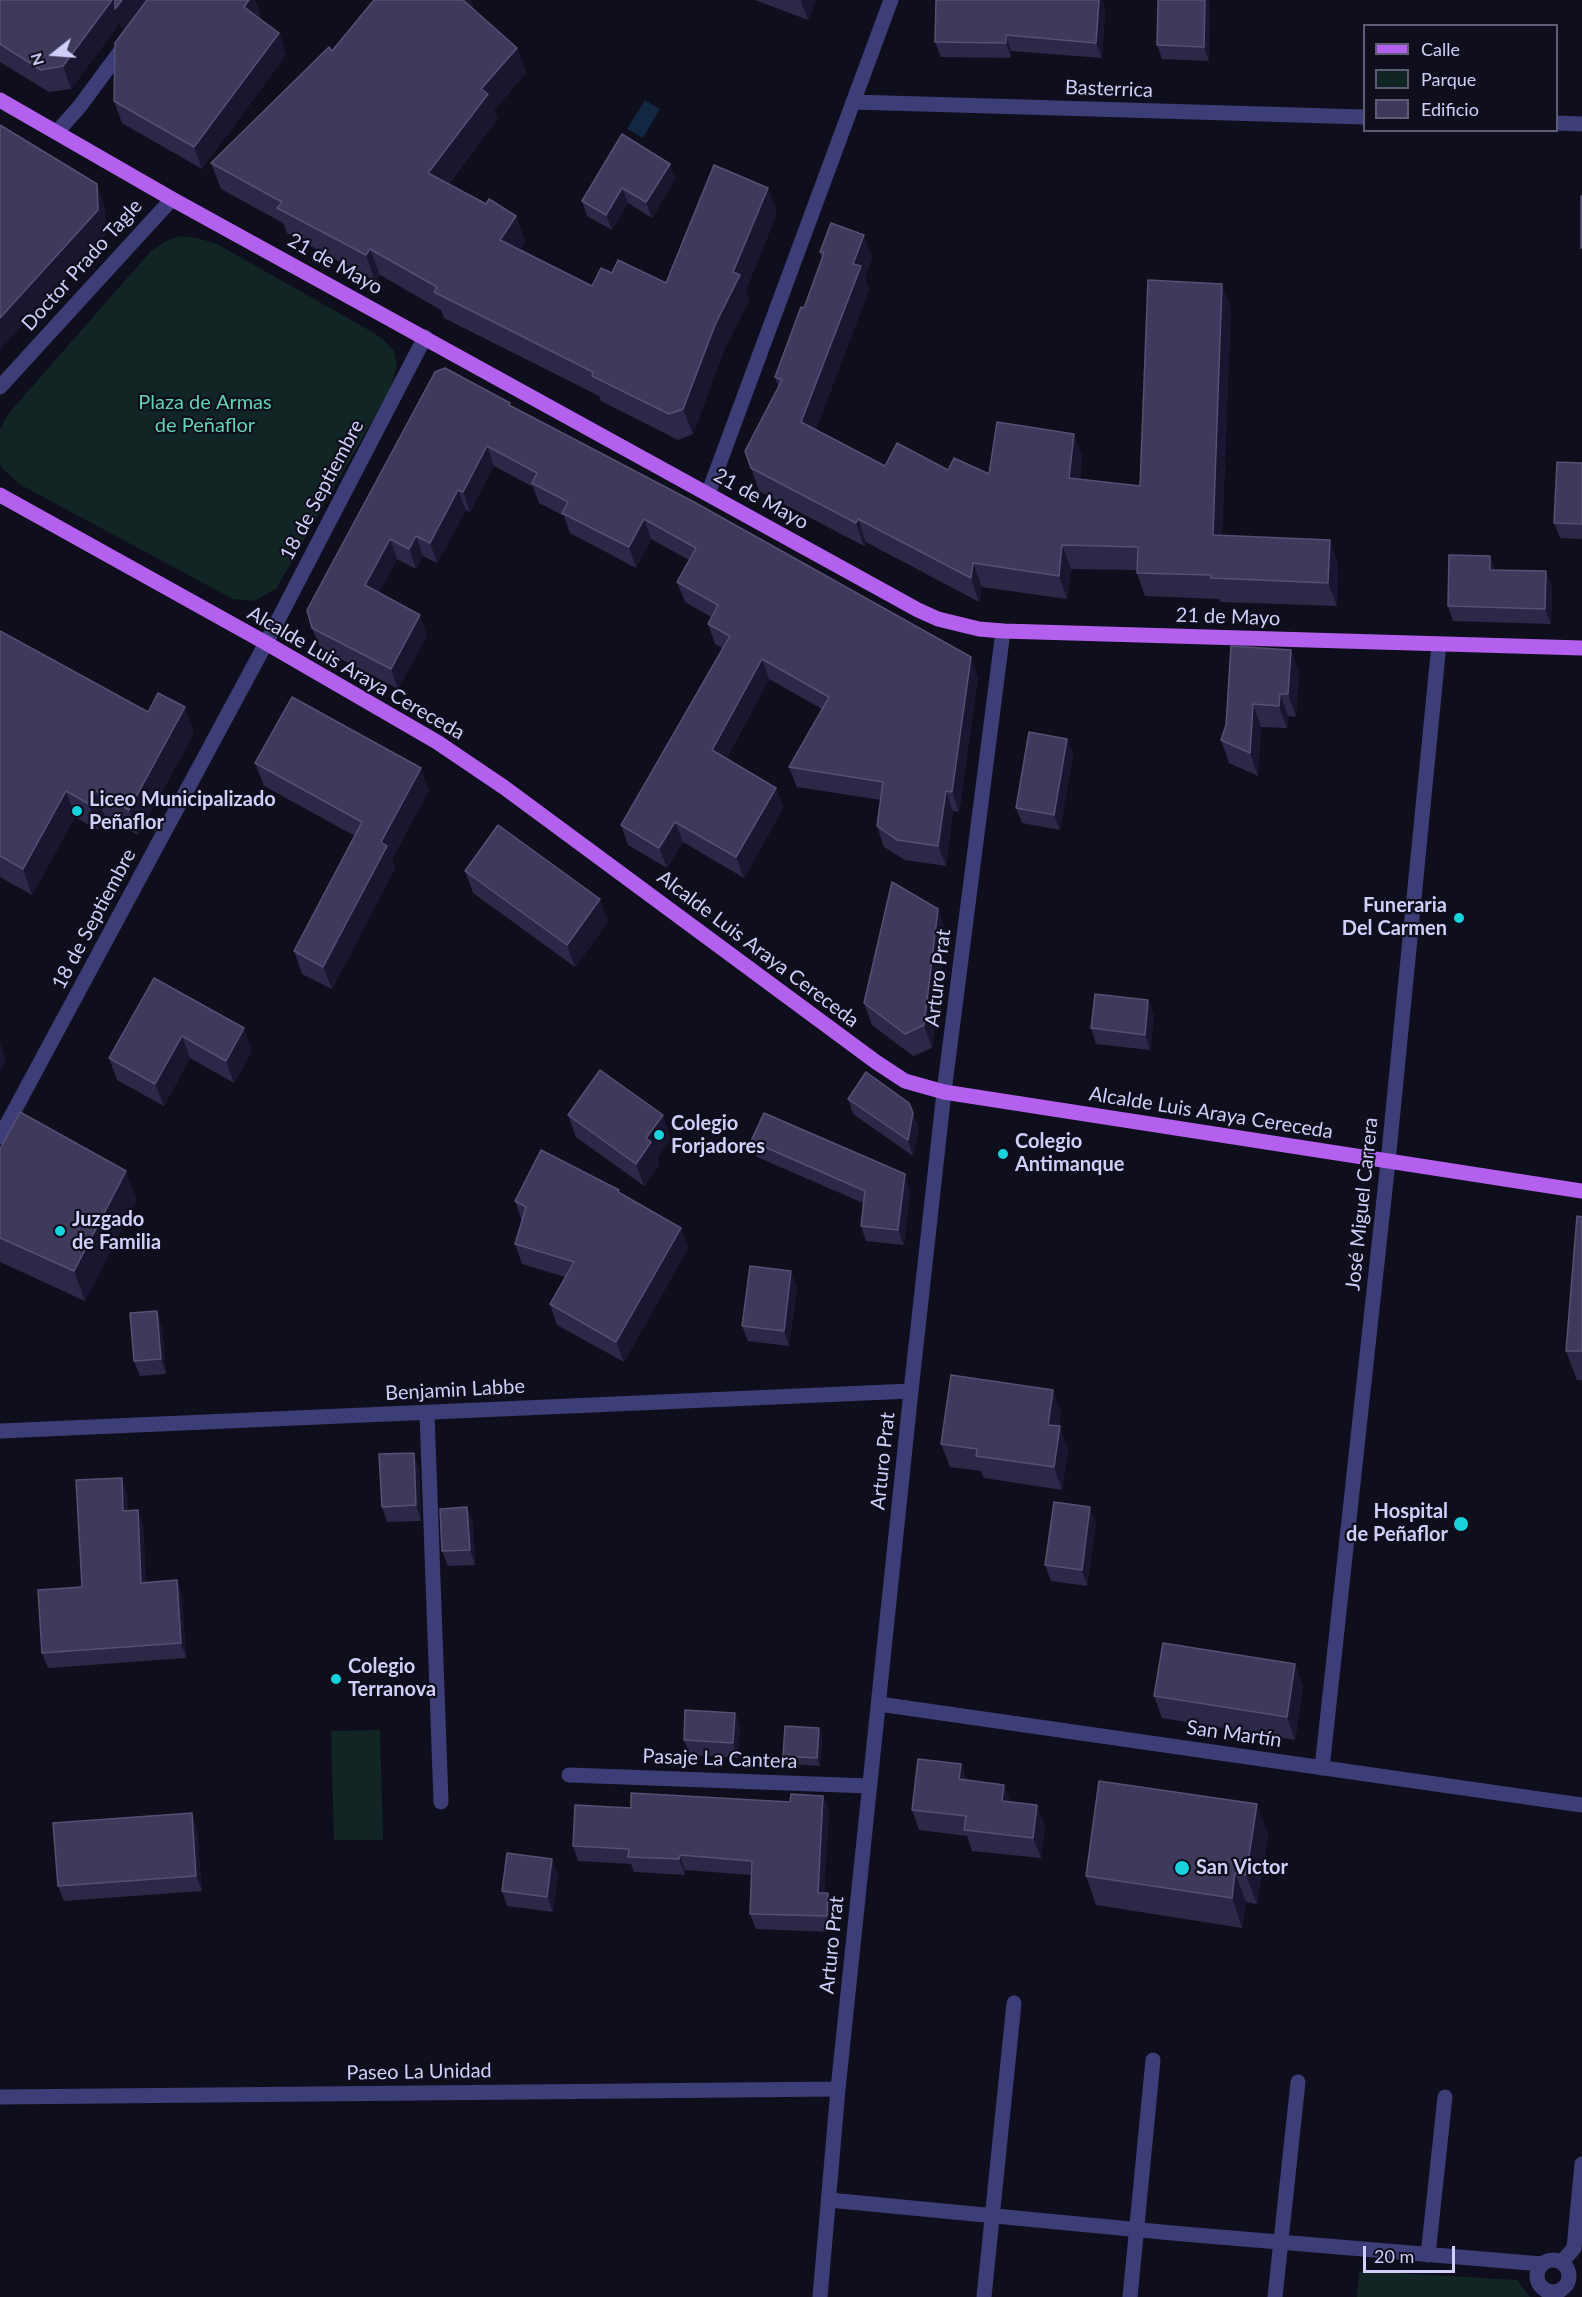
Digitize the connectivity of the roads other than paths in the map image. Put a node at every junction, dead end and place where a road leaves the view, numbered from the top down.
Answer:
1 (891, 0) edge
2 (132, 36) edge
3 (0, 100) edge
4 (853, 102) junction
5 (1363, 117) edge
6 (1558, 123) edge
7 (1582, 124) edge
8 (57, 132) junction
9 (172, 199) junction
10 (425, 338) junction
11 (0, 387) edge
12 (708, 494) junction
13 (0, 495) edge
14 (1003, 631) junction
15 (266, 643) junction
16 (1439, 644) junction
17 (1582, 648) edge
18 (944, 1092) junction
19 (0, 1137) edge
20 (1388, 1162) junction
21 (1582, 1191) edge
22 (911, 1391) junction
23 (427, 1413) junction
24 (0, 1431) edge
25 (879, 1704) junction
26 (1322, 1768) junction
27 (569, 1775) dead end
28 (869, 1786) junction
29 (441, 1802) dead end
30 (1582, 1805) edge
31 (1014, 2003) dead end
32 (1153, 2060) dead end
33 (1298, 2082) dead end
34 (838, 2089) junction
35 (0, 2097) edge
36 (1445, 2097) dead end
37 (1582, 2164) edge
38 (829, 2200) junction
39 (992, 2215) junction
40 (1137, 2230) junction
41 (1281, 2242) junction
42 (1428, 2254) junction
43 (1562, 2262) junction
44 (1542, 2264) junction
45 (820, 2297) edge
46 (984, 2297) edge
47 (1130, 2297) edge
48 (1275, 2297) edge

1 - 4 street
2 - 8 street
3 - 8 main road, 21 de Mayo
4 - 5 street, Basterrica
4 - 12 street
6 - 7 street
8 - 9 main road, 21 de Mayo
9 - 10 main road, 21 de Mayo
9 - 11 street, Doctor Prado Tagle
10 - 12 main road, 21 de Mayo
10 - 15 street, 18 de Septiembre
12 - 14 main road, 21 de Mayo
13 - 15 main road, Alcalde Luis Araya Cereceda
14 - 16 main road, 21 de Mayo
14 - 18 street, Arturo Prat
15 - 18 main road, Alcalde Luis Araya Cereceda
15 - 19 street, 18 de Septiembre
16 - 17 main road, 21 de Mayo
16 - 20 street, José Miguel Carrera
18 - 20 main road, Alcalde Luis Araya Cereceda
18 - 22 street, Arturo Prat
20 - 21 main road, Alcalde Luis Araya Cereceda
20 - 26 street, José Miguel Carrera
22 - 23 street, Benjamin Labbe
22 - 25 street, Arturo Prat
23 - 24 street, Benjamin Labbe
23 - 29 street
25 - 26 street, San Martín
25 - 28 street, Arturo Prat
26 - 30 street, San Martín
27 - 28 street, Pasaje La Cantera
28 - 34 street, Arturo Prat
31 - 39 street
32 - 40 street
33 - 41 street
34 - 35 street, Paseo La Unidad
34 - 38 street, Arturo Prat
36 - 42 street
37 - 43 street
38 - 39 street
38 - 45 street, Arturo Prat
39 - 40 street
39 - 46 street
40 - 41 street
40 - 47 street
41 - 42 street
41 - 48 street
42 - 44 street
43 - 44 street
43 - 44 street

